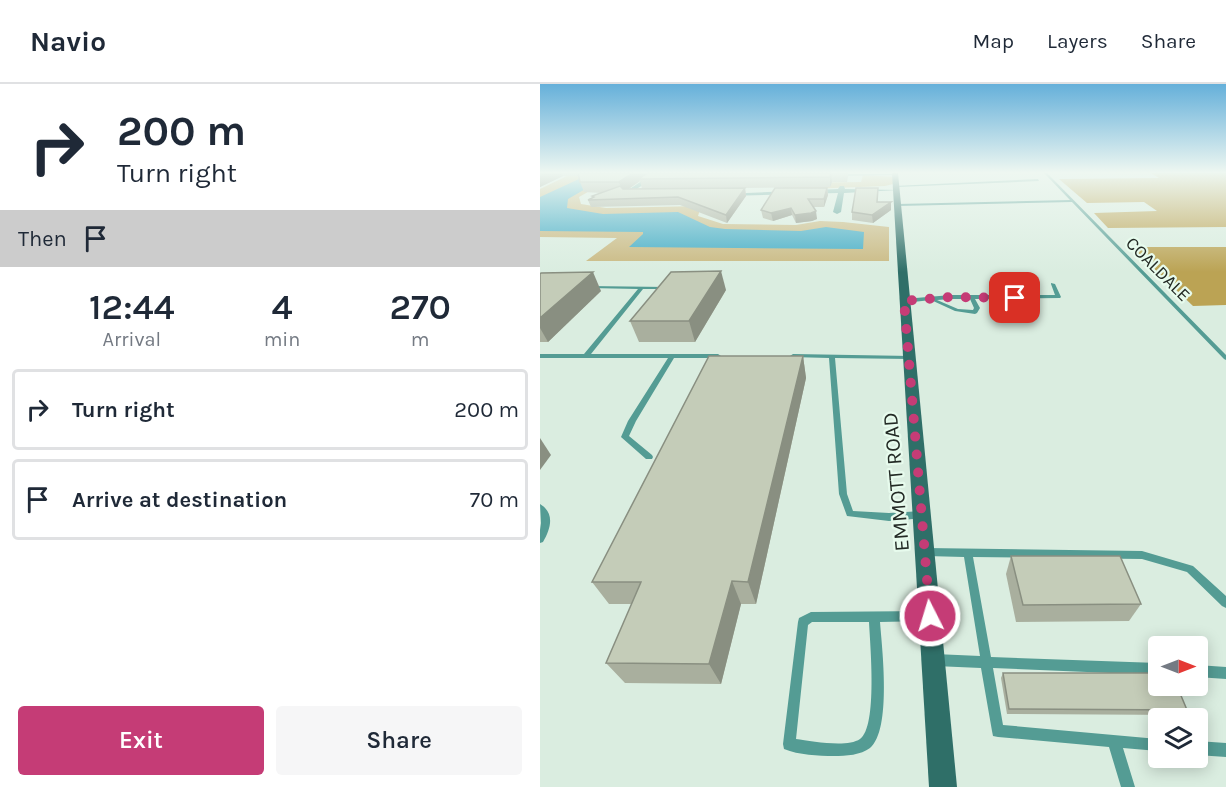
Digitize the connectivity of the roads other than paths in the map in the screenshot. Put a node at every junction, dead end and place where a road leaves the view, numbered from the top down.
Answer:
1 (838, 206) edge
2 (897, 206) edge
3 (1077, 206) edge
4 (837, 212) dead end
5 (1053, 284) dead end
6 (577, 287) edge
7 (642, 287) junction
8 (673, 288) edge
9 (972, 298) junction
10 (931, 300) junction
11 (904, 301) junction
12 (540, 356) edge
13 (586, 356) junction
14 (672, 356) junction
15 (730, 356) edge
16 (787, 356) edge
17 (832, 357) junction
18 (909, 357) junction
19 (1226, 358) edge
20 (649, 457) dead end
21 (540, 507) edge
22 (922, 515) junction
23 (540, 539) edge
24 (925, 552) junction
25 (968, 554) junction
26 (1226, 603) edge
27 (874, 616) junction
28 (930, 616) junction
29 (933, 660) junction
30 (986, 661) junction
31 (1148, 669) edge
32 (1208, 672) edge
33 (1226, 673) edge
34 (1114, 741) junction
35 (1148, 744) edge
36 (1208, 748) edge
37 (1226, 750) edge
38 (943, 787) edge
39 (1128, 787) edge

1 - 4 street
2 - 11 street, EMMOTT ROAD
3 - 19 lane, COALDALE
5 - 9 lane
6 - 7 lane
7 - 8 lane
7 - 13 lane
9 - 10 lane
9 - 10 lane
10 - 11 lane
11 - 18 street, EMMOTT ROAD
12 - 13 lane
13 - 14 lane
14 - 15 lane
14 - 20 lane
16 - 17 lane
17 - 18 lane
17 - 22 lane
18 - 22 street, EMMOTT ROAD
21 - 23 lane
22 - 24 street, EMMOTT ROAD
24 - 25 lane
24 - 28 street, EMMOTT ROAD
25 - 26 lane
25 - 30 lane
27 - 27 lane
27 - 28 lane
28 - 29 street, EMMOTT ROAD
29 - 30 lane
29 - 38 street, EMMOTT ROAD
30 - 31 lane
30 - 34 lane
32 - 33 lane
34 - 35 lane
34 - 39 lane
36 - 37 lane

